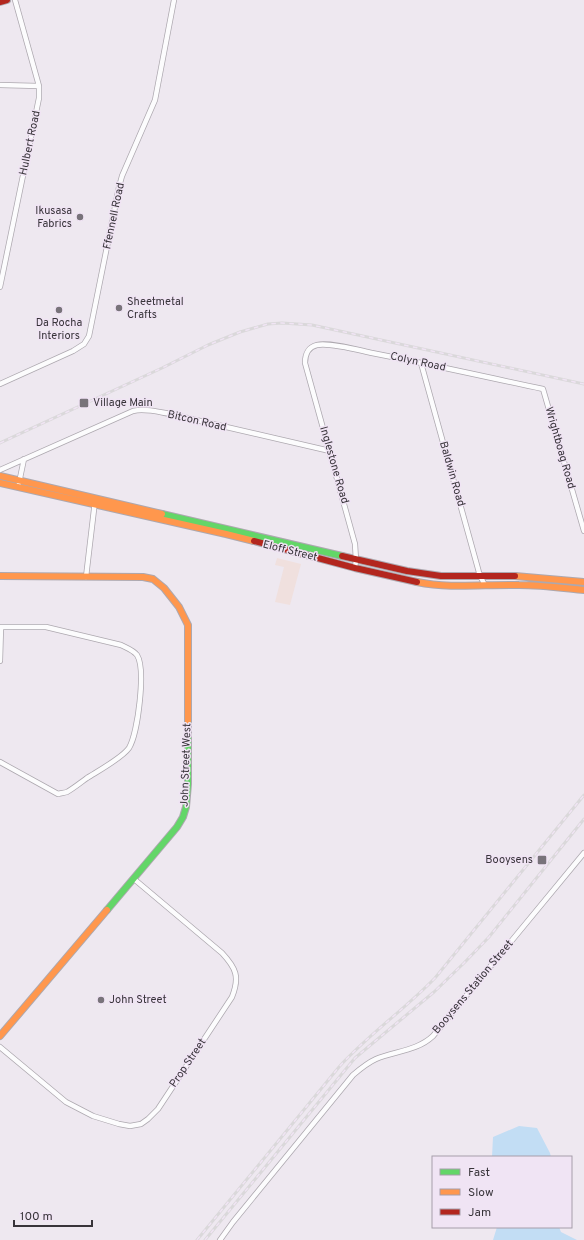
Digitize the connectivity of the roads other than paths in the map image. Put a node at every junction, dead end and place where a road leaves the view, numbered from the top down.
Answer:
1 (7, 0) edge
2 (15, 0) edge
3 (174, 0) edge
4 (0, 2) edge
5 (0, 85) edge
6 (39, 86) junction
7 (0, 287) edge
8 (305, 363) joint
9 (421, 363) junction
10 (0, 384) edge
11 (543, 389) joint
12 (330, 451) junction
13 (24, 459) junction
14 (0, 470) edge
15 (0, 476) edge
16 (0, 483) edge
17 (19, 484) junction
18 (95, 502) junction
19 (584, 530) edge
20 (277, 544) junction
21 (356, 560) junction
22 (355, 568) junction
23 (0, 576) edge
24 (480, 576) junction
25 (86, 577) junction
26 (542, 578) junction
27 (584, 582) edge
28 (485, 585) junction
29 (542, 587) junction
30 (584, 590) edge
31 (0, 627) edge
32 (0, 661) edge
33 (0, 762) edge
34 (584, 853) edge
35 (134, 879) junction
36 (0, 1036) edge
37 (0, 1047) edge
38 (220, 1240) edge

1 - 4 street
2 - 6 street, Hulbert Road
3 - 10 street, Ffennell Road
5 - 6 street
6 - 7 street, Hulbert Road
8 - 9 street, Colyn Road
8 - 12 street, Inglestone Road
9 - 11 street, Colyn Road
9 - 24 street, Baldwin Road
11 - 19 street, Wrightboag Road
12 - 13 street, Bitcon Road
12 - 21 street, Inglestone Road
13 - 14 street, Bitcon Road
13 - 17 street
15 - 17 street, Eloff Street
16 - 17 street, Eloff Street
17 - 18 street, Eloff Street
18 - 20 street, Eloff Street
18 - 25 street
20 - 21 street, Eloff Street
20 - 22 street, Eloff Street
21 - 22 street, Inglestone Road
21 - 24 street, Eloff Street
22 - 28 street, Eloff Street
23 - 25 street, John Street West
24 - 26 street, Eloff Street
24 - 28 street, Baldwin Road
25 - 35 street, John Street West
26 - 27 street, Eloff Street
26 - 29 street
28 - 29 street, Eloff Street
29 - 30 street, Eloff Street
31 - 32 street
31 - 33 street
34 - 38 street, Booysens Station Street
35 - 36 street, John Street West
35 - 37 street, Prop Street

